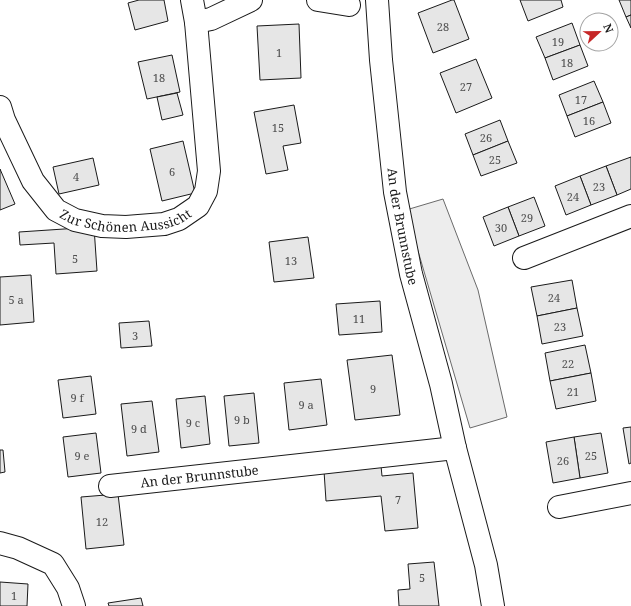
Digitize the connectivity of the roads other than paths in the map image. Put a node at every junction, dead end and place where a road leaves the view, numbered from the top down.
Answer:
1 (192, 0) edge
2 (251, 0) edge
3 (318, 0) edge
4 (377, 0) edge
5 (349, 5) dead end
6 (196, 22) junction
7 (0, 107) edge
8 (631, 216) edge
9 (524, 258) dead end
10 (455, 448) junction
11 (110, 486) dead end
12 (631, 494) edge
13 (559, 507) dead end
14 (0, 543) edge
15 (74, 606) edge
16 (493, 606) edge

1 - 6 street, Zur Schönen Aussicht
2 - 6 street
3 - 5 street
4 - 10 street, An der Brunnstube
6 - 7 street, Zur Schönen Aussicht
8 - 9 street
10 - 11 street, An der Brunnstube
10 - 16 street, An der Brunnstube
12 - 13 street
14 - 15 street

